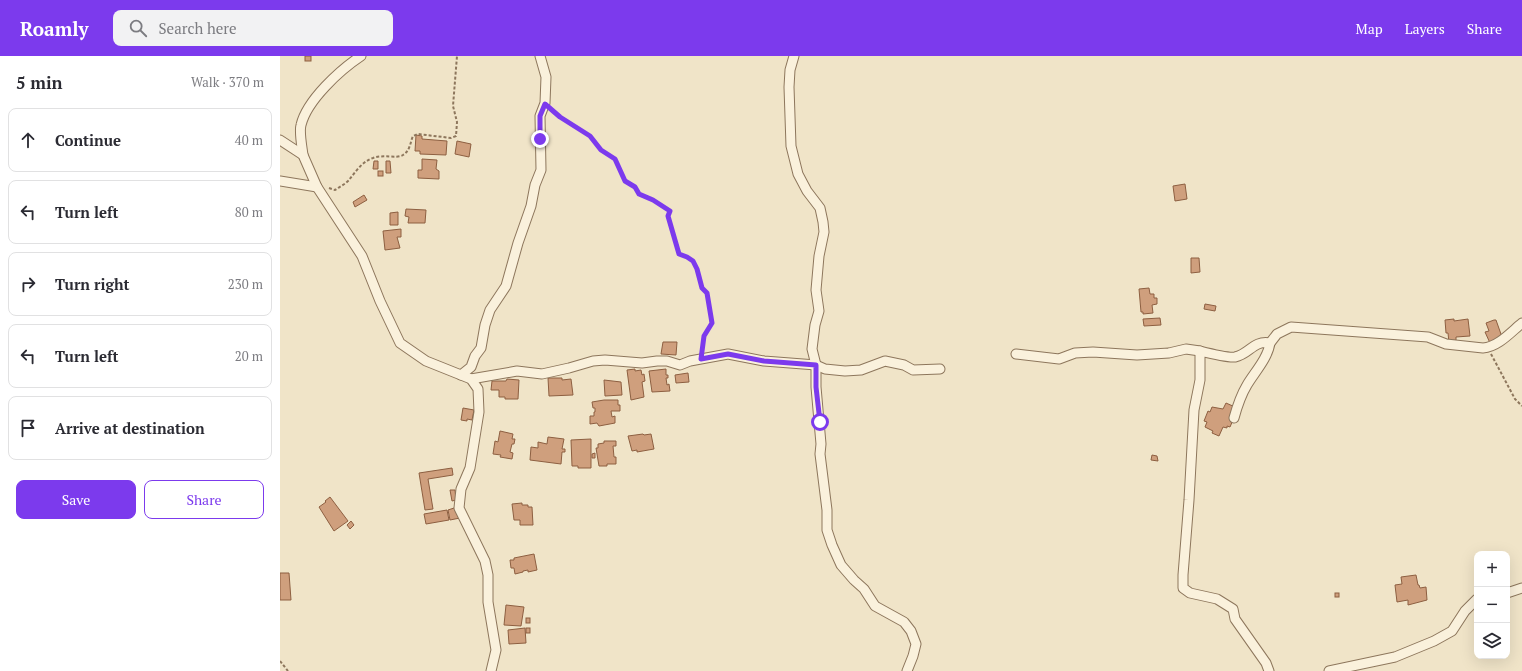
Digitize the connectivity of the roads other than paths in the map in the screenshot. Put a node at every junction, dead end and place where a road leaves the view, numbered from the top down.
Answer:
1 (361, 56) edge
2 (540, 56) edge
3 (794, 56) edge
4 (280, 140) edge
5 (303, 155) junction
6 (280, 181) edge
7 (317, 187) junction
8 (1522, 323) edge
9 (1270, 344) junction
10 (1200, 352) junction
11 (1016, 354) dead end
12 (816, 365) junction
13 (940, 369) dead end
14 (461, 375) junction
15 (471, 379) junction
16 (1234, 418) dead end
17 (1522, 588) edge
18 (1510, 592) edge
19 (1474, 602) edge
20 (491, 671) edge
21 (908, 671) edge
22 (1269, 671) edge
23 (1329, 671) edge

1 - 5 street
2 - 14 street
3 - 12 street
4 - 5 street
5 - 7 street
6 - 7 street
7 - 14 street
8 - 9 street
9 - 10 street
9 - 16 street
10 - 11 street
10 - 22 street
12 - 13 street
12 - 15 street
12 - 21 street
14 - 15 street
15 - 20 street
17 - 18 street
19 - 23 street

